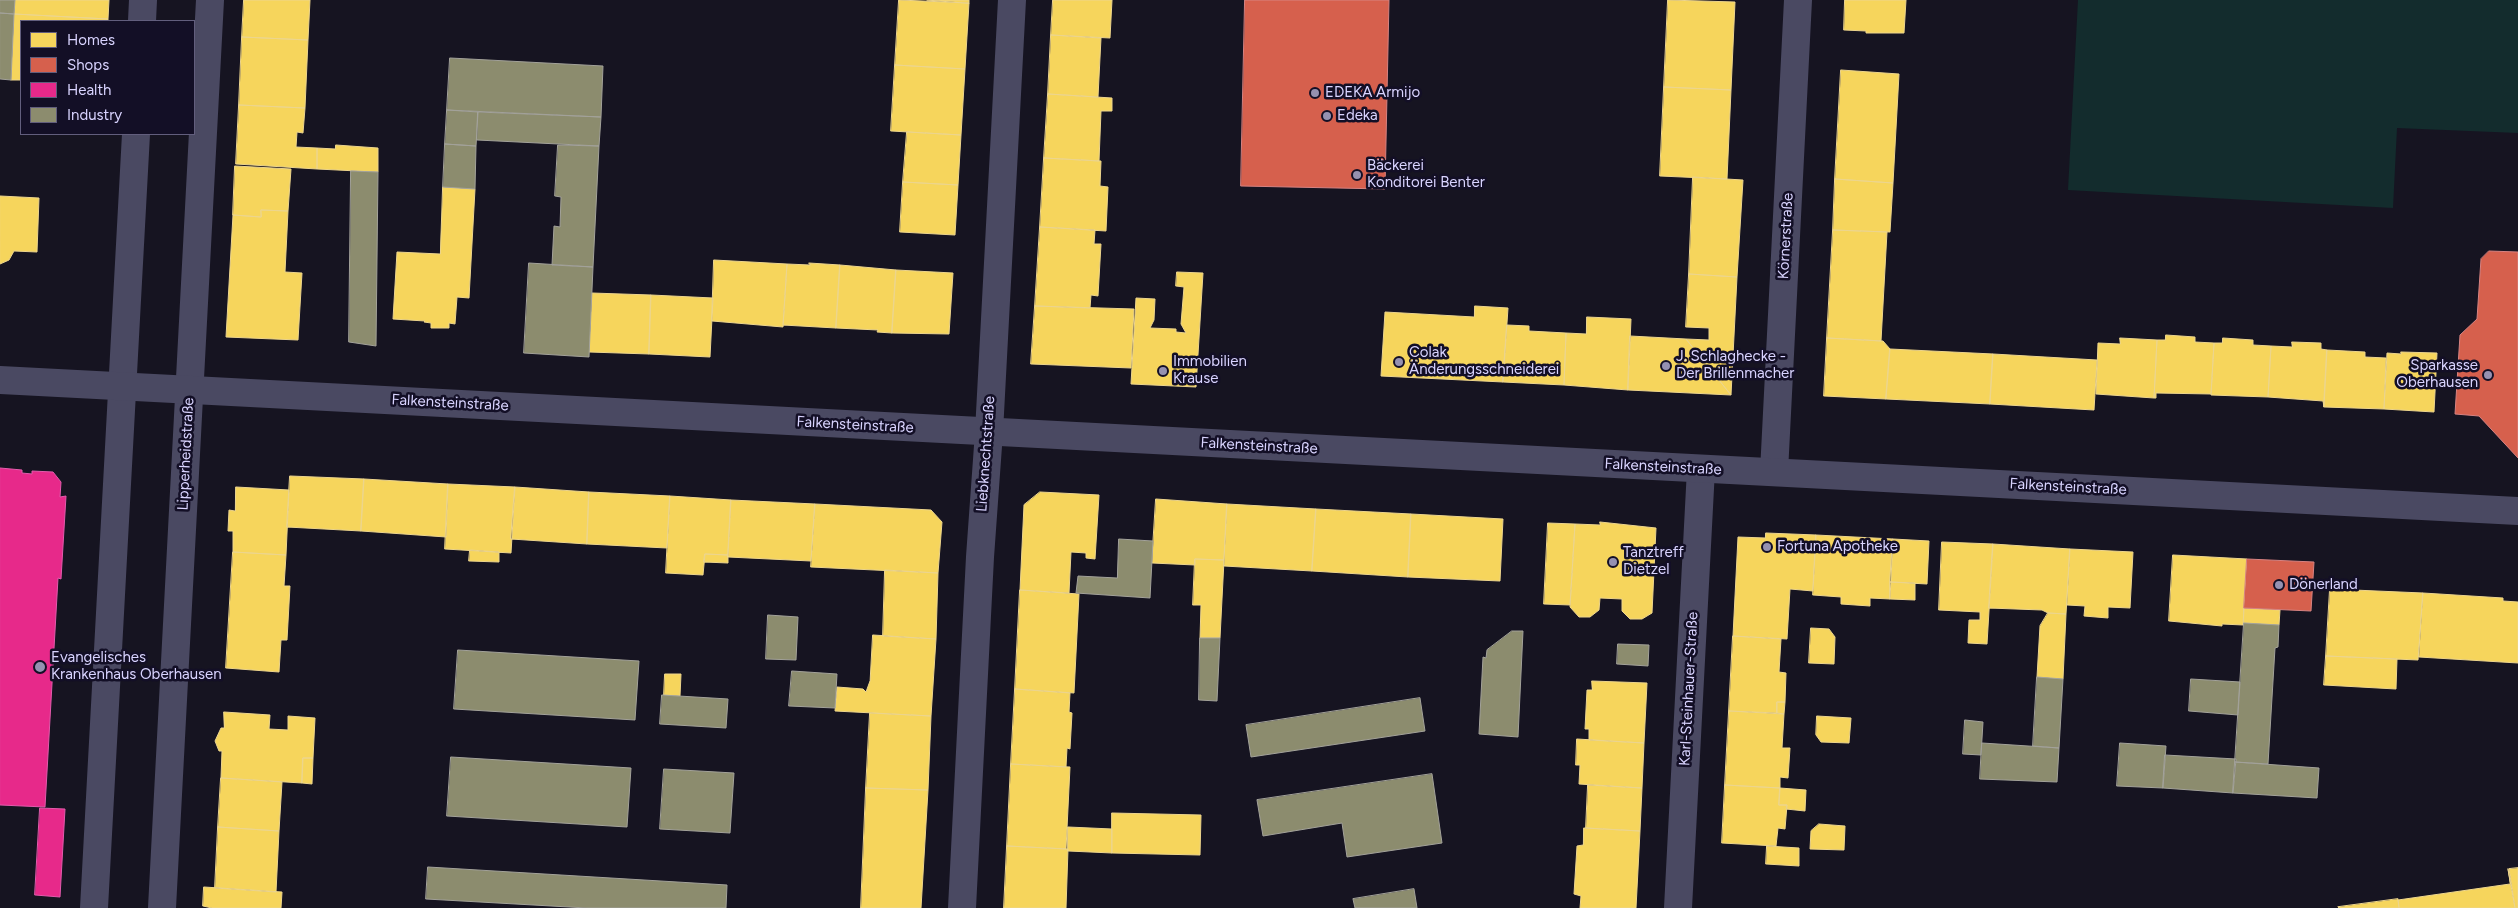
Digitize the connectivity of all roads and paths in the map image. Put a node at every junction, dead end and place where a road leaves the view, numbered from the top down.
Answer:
1 (143, 0) edge
2 (210, 0) edge
3 (1012, 0) edge
4 (1798, 0) edge
5 (142, 20) edge
6 (136, 135) edge
7 (0, 380) edge
8 (123, 387) junction
9 (190, 390) junction
10 (989, 432) junction
11 (1701, 469) junction
12 (1774, 472) junction
13 (2518, 511) edge
14 (94, 908) edge
15 (162, 908) edge
16 (962, 908) edge
17 (1678, 908) edge

1 - 5 street
2 - 9 street, Lipperheidstraße
3 - 10 street, Liebknechtstraße
4 - 12 street, Körnerstraße
6 - 8 street
7 - 8 street, Falkensteinstraße
8 - 9 street, Falkensteinstraße
8 - 14 street
9 - 10 street, Falkensteinstraße
9 - 15 street, Lipperheidstraße
10 - 11 street, Falkensteinstraße
10 - 16 street, Liebknechtstraße
11 - 12 street, Falkensteinstraße
11 - 17 street, Karl-Steinhauer-Straße
12 - 13 street, Falkensteinstraße

